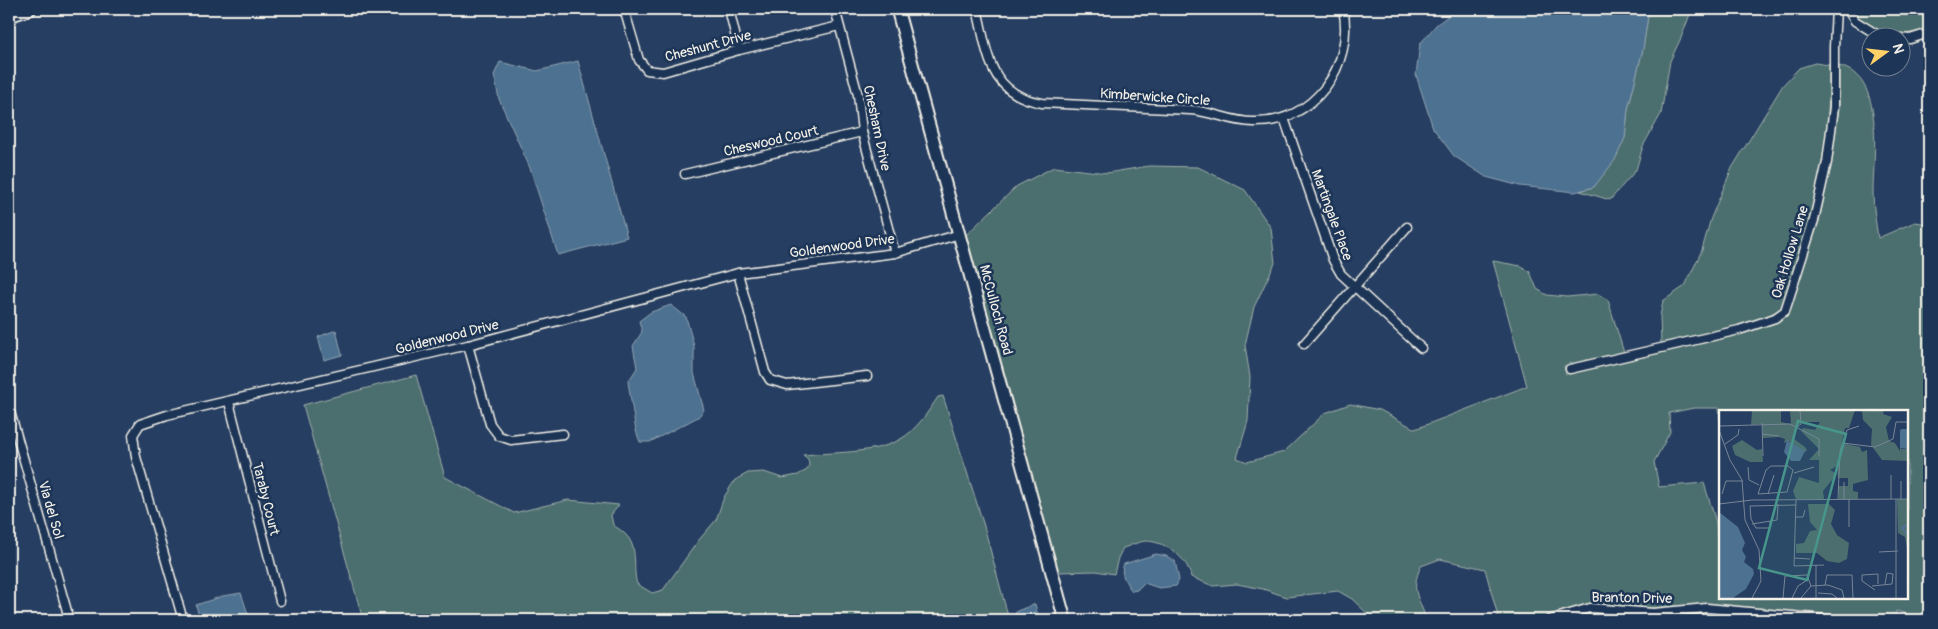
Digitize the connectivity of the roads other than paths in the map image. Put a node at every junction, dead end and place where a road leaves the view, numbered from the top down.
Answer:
1 (30, 9) edge
2 (624, 9) edge
3 (729, 9) edge
4 (835, 9) edge
5 (897, 9) edge
6 (977, 9) edge
7 (1343, 9) edge
8 (1836, 9) edge
9 (1847, 9) edge
10 (9, 16) edge
11 (840, 26) junction
12 (1866, 28) edge
13 (1929, 33) edge
14 (1910, 39) edge
15 (739, 50) junction
16 (1284, 118) junction
17 (862, 132) junction
18 (685, 174) dead end
19 (1407, 227) dead end
20 (960, 234) junction
21 (894, 253) junction
22 (738, 273) junction
23 (1354, 288) junction
24 (1304, 344) dead end
25 (468, 346) junction
26 (1421, 348) dead end
27 (1570, 369) dead end
28 (867, 376) dead end
29 (229, 402) junction
30 (9, 408) edge
31 (563, 434) dead end
32 (280, 601) dead end
33 (66, 620) edge
34 (183, 620) edge
35 (1065, 620) edge
36 (1549, 620) edge
37 (1815, 620) edge
38 (1835, 620) edge

1 - 10 street
2 - 15 street, Cheshunt Drive
3 - 15 street
4 - 11 street, Chesham Drive
5 - 20 street, McCulloch Road
6 - 16 street, Kimberwicke Circle
7 - 16 street, Kimberwicke Circle
8 - 27 street, Oak Hollow Lane
9 - 12 street
11 - 15 street, Cheshunt Drive
11 - 17 street, Chesham Drive
13 - 14 street
16 - 23 street, Martingale Place
17 - 18 street, Cheswood Court
17 - 21 street, Chesham Drive
19 - 23 street
20 - 21 street, Goldenwood Drive
20 - 35 street, McCulloch Road
21 - 22 street, Goldenwood Drive
22 - 25 street, Goldenwood Drive
22 - 28 street
23 - 24 street
23 - 26 street, Martingale Place
25 - 29 street, Goldenwood Drive
25 - 31 street
29 - 32 street, Taraby Court
29 - 34 street, Goldenwood Drive
30 - 33 street, Via del Sol
36 - 37 street, Branton Drive
37 - 38 street, Branton Drive

